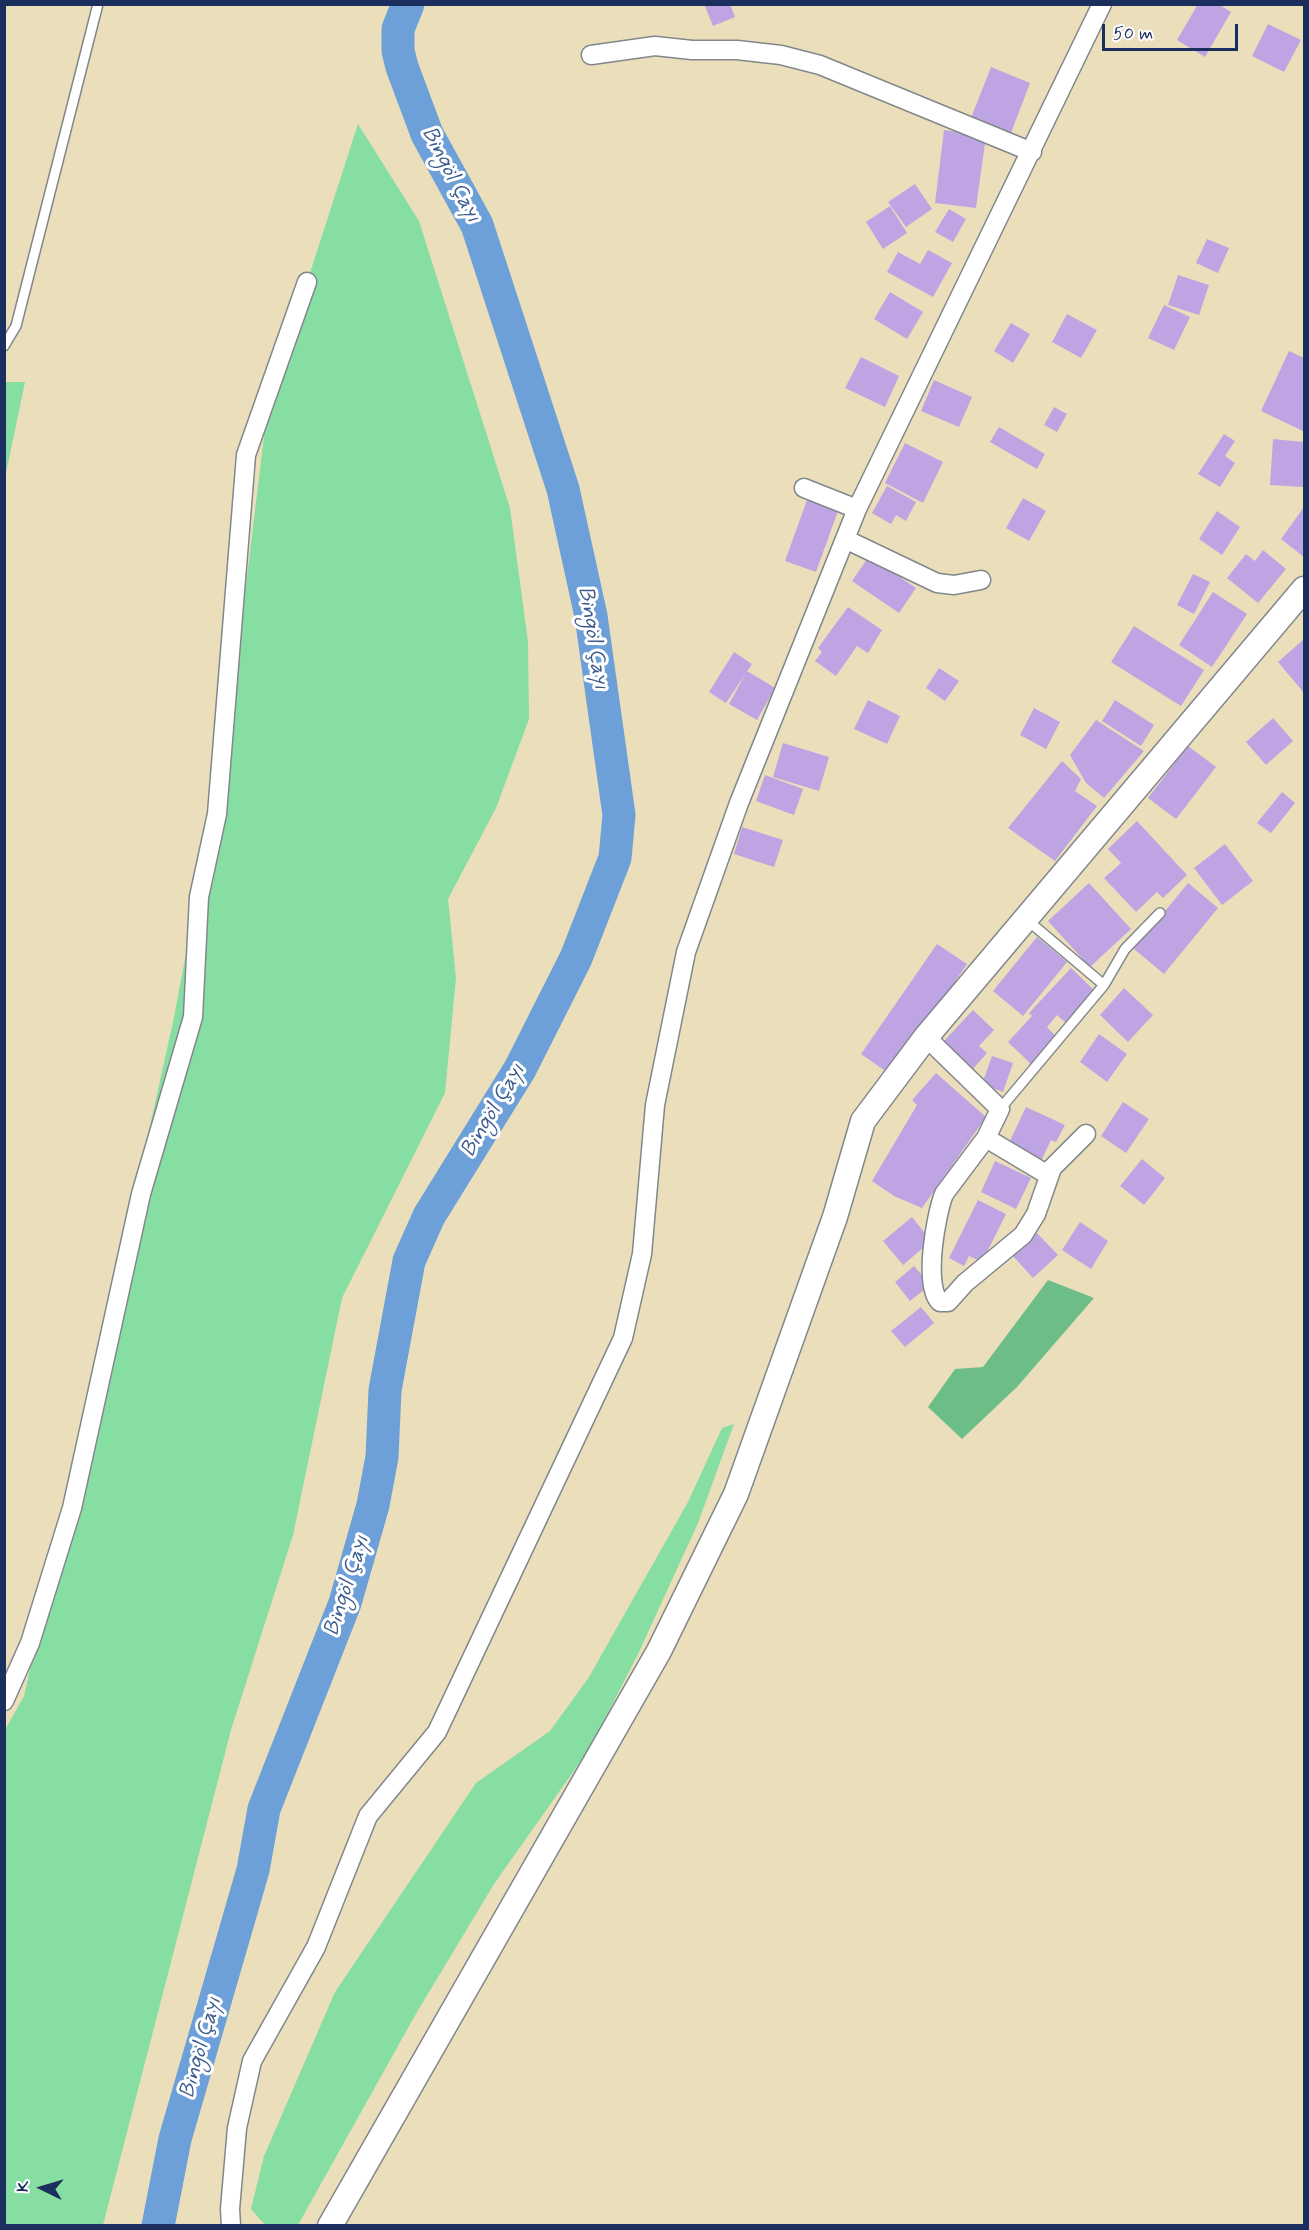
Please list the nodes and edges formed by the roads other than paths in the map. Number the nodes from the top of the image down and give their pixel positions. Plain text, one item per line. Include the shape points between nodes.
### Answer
1 (98, 4) edge
2 (1102, 4) edge
3 (591, 55) dead end
4 (1032, 152) junction
5 (307, 282) dead end
6 (4, 346) edge
7 (804, 488) dead end
8 (857, 508) junction
9 (845, 539) junction
10 (981, 580) dead end
11 (1305, 589) edge
12 (1160, 913) dead end
13 (1026, 919) junction
14 (1104, 985) junction
15 (926, 1037) junction
16 (1000, 1109) junction
17 (1086, 1134) dead end
18 (986, 1138) junction
19 (1048, 1175) junction
20 (4, 1701) edge
21 (231, 2226) edge
22 (330, 2226) edge

1 - 6 lane via 16,326
2 - 4 street
3 - 4 street via 655,46 781,55 820,65
4 - 8 street
5 - 20 street via 246,455 217,814 199,897 193,1017 141,1194 72,1508 30,1643
7 - 8 street
8 - 9 street
9 - 10 street via 937,584
9 - 21 street via 739,803 686,952 655,1105 642,1254 622,1338 437,1732 368,1816 316,1947 252,2061 237,2128
11 - 13 main road
12 - 14 lane via 1125,949
13 - 14 lane
13 - 15 main road
14 - 16 lane
15 - 16 street
15 - 22 main road via 863,1121 835,1216 736,1494 659,1651
16 - 18 street
17 - 19 street
18 - 19 street
18 - 19 street via 939,1204 933,1234 933,1277 934,1295 940,1302 948,1302 1023,1235 1036,1215

